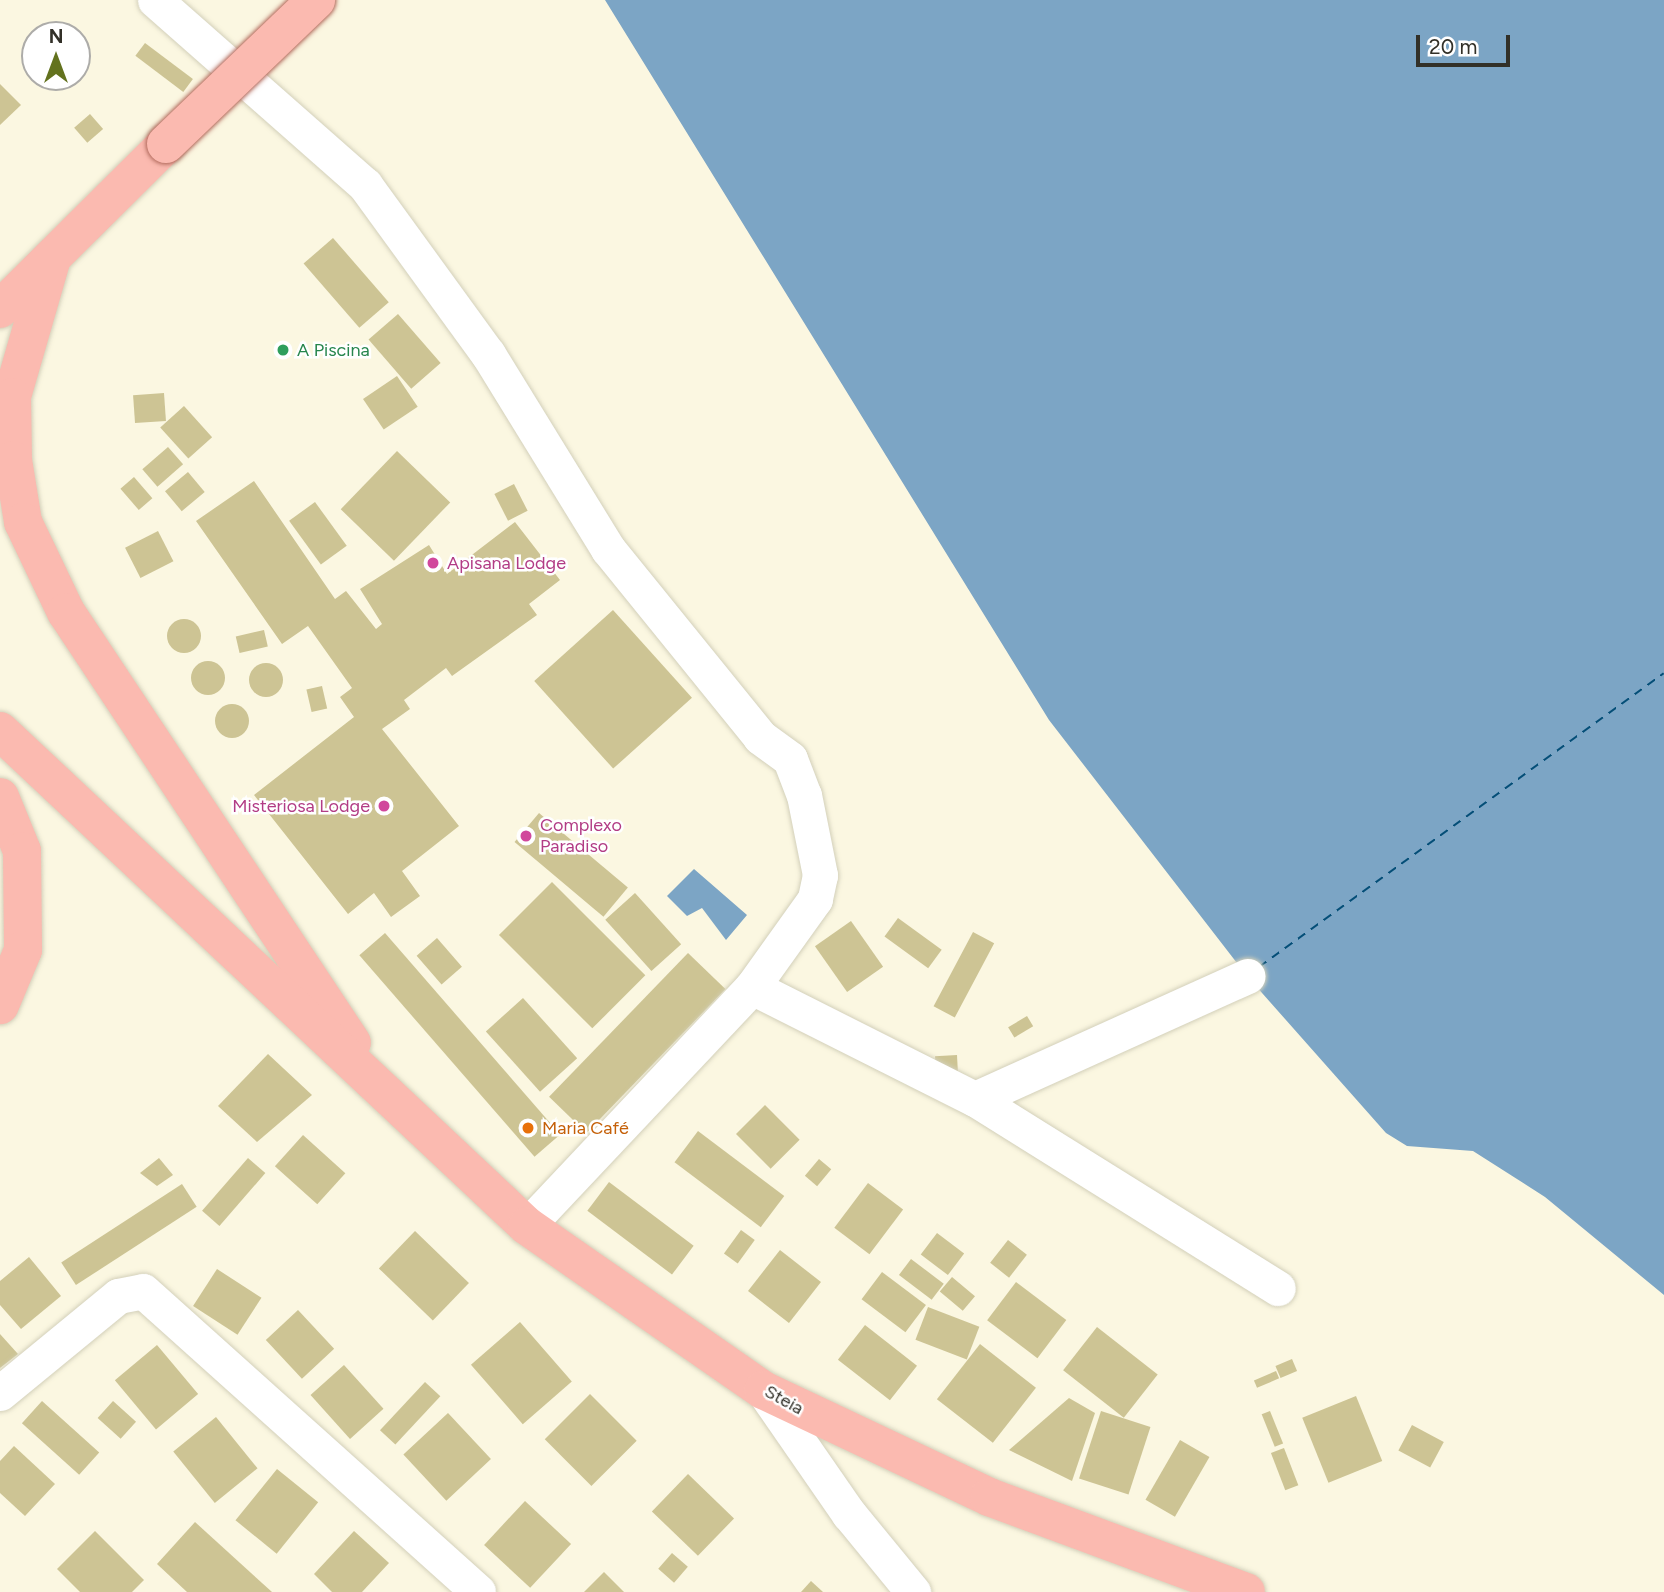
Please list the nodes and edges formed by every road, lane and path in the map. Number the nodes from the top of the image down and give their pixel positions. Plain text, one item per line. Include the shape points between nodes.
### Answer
1 (155, 0) edge
2 (316, 0) edge
3 (52, 258) junction
4 (0, 279) edge
5 (0, 309) edge
6 (0, 731) edge
7 (0, 797) edge
8 (1247, 976) dead end
9 (752, 987) junction
10 (0, 1005) edge
11 (387, 1096) junction
12 (975, 1099) junction
13 (527, 1226) junction
14 (1278, 1288) dead end
15 (763, 1390) junction
16 (0, 1393) edge
17 (478, 1592) edge
18 (912, 1592) edge
19 (1246, 1592) edge

1 - 9 street via 365,185 488,354 608,549 760,737 790,759 804,795 820,875 815,899
2 - 3 main road, bridge
3 - 4 main road
3 - 5 main road
3 - 11 main road via 12,397 13,460 23,522 66,612
6 - 11 main road
7 - 10 main road via 22,851 23,950
8 - 12 street
9 - 12 street
9 - 13 street
11 - 13 main road, Steia
12 - 14 street
13 - 15 main road, Steia
15 - 18 street via 849,1514
15 - 19 main road, Steia via 989,1497
16 - 17 street via 118,1296 143,1291

